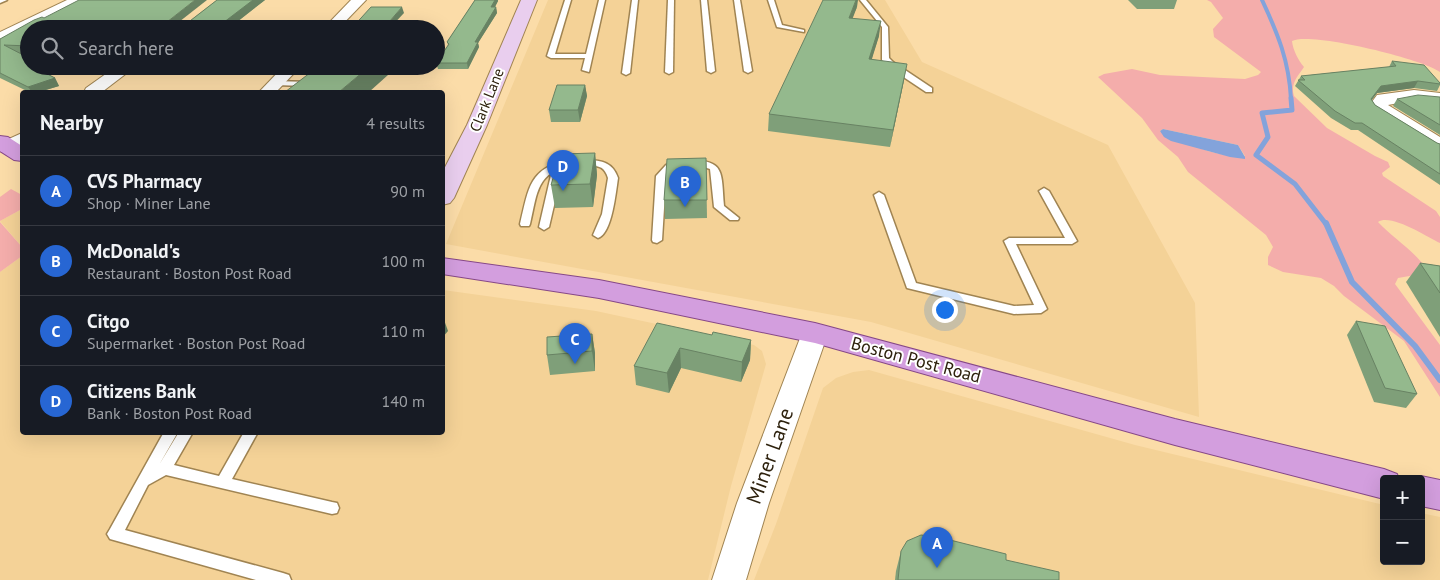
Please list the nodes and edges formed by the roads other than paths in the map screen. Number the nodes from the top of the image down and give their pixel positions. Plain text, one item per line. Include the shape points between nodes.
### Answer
1 (4, 0) edge
2 (77, 0) edge
3 (359, 0) edge
4 (529, 0) edge
5 (568, 0) edge
6 (602, 0) edge
7 (635, 0) edge
8 (671, 0) edge
9 (704, 0) edge
10 (737, 0) edge
11 (771, 0) edge
12 (862, 0) edge
13 (0, 1) edge
14 (39, 20) edge
15 (339, 20) edge
16 (20, 29) edge
17 (802, 31) dead end
18 (0, 38) edge
19 (589, 56) junction
20 (586, 70) dead end
21 (711, 71) dead end
22 (748, 71) dead end
23 (670, 72) dead end
24 (626, 73) dead end
25 (116, 75) edge
26 (284, 75) edge
27 (272, 88) edge
28 (95, 90) edge
29 (304, 90) edge
30 (929, 90) dead end
31 (1440, 98) edge
32 (1440, 145) edge
33 (590, 162) junction
34 (449, 176) edge
35 (445, 189) edge
36 (1044, 191) dead end
37 (879, 195) dead end
38 (734, 218) dead end
39 (525, 224) dead end
40 (544, 227) dead end
41 (598, 234) dead end
42 (657, 240) dead end
43 (445, 266) edge
44 (815, 333) junction
45 (169, 435) edge
46 (184, 435) edge
47 (249, 435) edge
48 (165, 469) junction
49 (143, 481) junction
50 (223, 482) junction
51 (1380, 483) edge
52 (1425, 492) edge
53 (1440, 495) edge
54 (332, 508) dead end
55 (283, 580) edge
56 (729, 580) edge

1 - 13 lane
2 - 14 street
3 - 15 street
4 - 34 main road, Clark Lane
5 - 19 lane via 551,56
6 - 19 lane
7 - 24 lane
8 - 23 lane
9 - 21 lane
10 - 22 lane
11 - 17 lane via 779,26
12 - 30 lane via 885,27 885,58
16 - 18 street
19 - 20 lane
25 - 28 street
26 - 27 street
27 - 29 lane via 311,84
31 - 32 street via 1414,95 1383,99 1378,106
33 - 39 lane via 558,164 541,174
33 - 40 lane via 564,166 556,172
33 - 41 lane via 605,165 613,178 607,214
34 - 35 main road, Clark Lane
36 - 37 lane via 1072,241 1009,241 1042,309 1014,310 911,285
38 - 42 lane via 719,207 713,167 673,165 661,176
43 - 44 main road, Boston Post Road via 599,289
44 - 51 main road, Boston Post Road via 1175,432
44 - 56 street, Miner Lane via 753,503
45 - 49 lane
46 - 48 lane
47 - 50 lane
48 - 49 lane
48 - 50 lane
49 - 55 lane via 115,534
50 - 54 lane
52 - 53 main road

